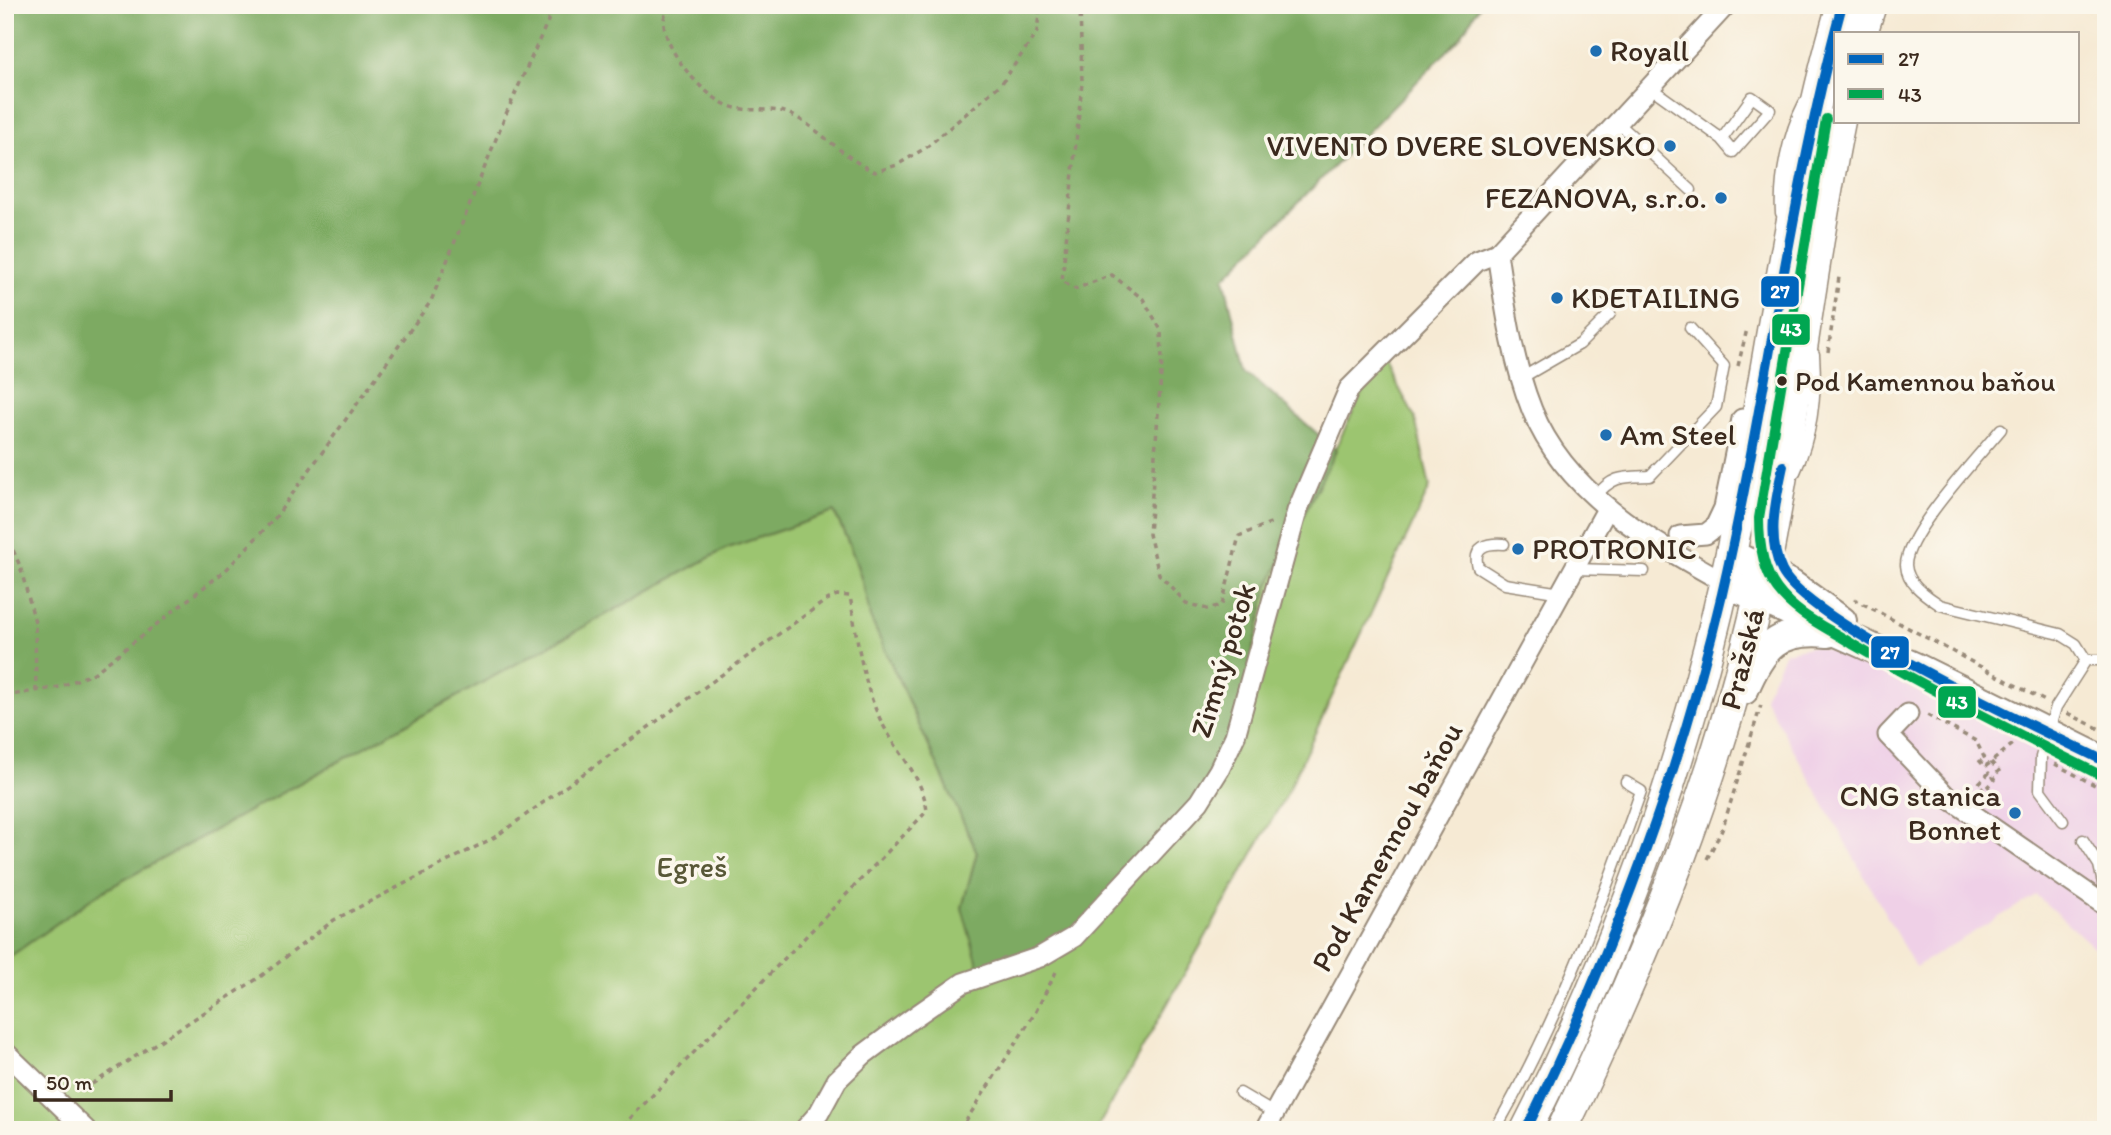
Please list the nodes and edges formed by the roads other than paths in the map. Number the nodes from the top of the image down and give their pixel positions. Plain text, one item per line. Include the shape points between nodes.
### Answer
1 (1726, 5) edge
2 (1842, 5) edge
3 (1871, 5) edge
4 (1862, 32) edge
5 (1651, 88) junction
6 (1840, 122) edge
7 (1618, 123) junction
8 (1721, 139) junction
9 (1691, 190) dead end
10 (1497, 253) junction
11 (1593, 298) dead end
12 (1761, 318) junction
13 (1690, 328) dead end
14 (1522, 377) junction
15 (2001, 429) dead end
16 (1601, 503) junction
17 (1773, 519) junction
18 (1632, 526) junction
19 (1680, 536) junction
20 (1504, 544) dead end
21 (1727, 568) junction
22 (1573, 569) junction
23 (1644, 571) dead end
24 (1761, 583) junction
25 (1792, 585) junction
26 (1561, 593) junction
27 (1837, 634) junction
28 (2086, 660) junction
29 (2106, 660) edge
30 (1916, 667) junction
31 (1916, 716) road end
32 (2048, 732) junction
33 (1719, 747) junction
34 (2106, 762) edge
35 (1626, 782) dead end
36 (2063, 821) dead end
37 (2083, 840) dead end
38 (2102, 867) edge
39 (2106, 897) edge
40 (2106, 906) edge
41 (5, 1052) edge
42 (1240, 1093) dead end
43 (1270, 1121) edge
44 (86, 1130) edge
45 (804, 1130) edge
46 (1495, 1130) edge
47 (1526, 1130) edge
48 (1562, 1130) edge

1 - 5 street
2 - 12 main road, Pražská via 1783,257
3 - 4 main road
5 - 7 street
5 - 8 lane
6 - 17 main road, Pražská
7 - 9 lane
7 - 10 street
8 - 8 lane via 1733,152 1770,110 1752,97
10 - 14 street via 1508,329
10 - 45 street, Zimný potok via 1477,261 1349,389 1297,511 1235,736 1199,802 1074,937 1040,957 963,983 910,1020 837,1080
11 - 14 lane via 1610,314 1580,344
12 - 19 street, Pražská via 1720,520 1706,534
12 - 21 main road, Pražská
13 - 16 lane, Pod Kamennou baňou via 1724,366 1716,407 1650,476 1607,482
14 - 16 street via 1532,411 1566,468
15 - 28 lane via 1920,528 1906,567 1912,581 1940,605 2060,634 2076,644
16 - 18 street
16 - 22 street, Pod Kamennou baňou
17 - 24 main road, Pražská
17 - 25 street via 1774,550
18 - 19 street
18 - 21 street
19 - 21 street
20 - 26 lane via 1486,544 1479,549 1475,558 1487,576 1504,584
21 - 24 street
21 - 47 main road, Pražská via 1696,695 1649,850 1606,963
22 - 23 lane
22 - 26 street, Pod Kamennou baňou
24 - 25 street
24 - 27 street
24 - 33 main road, Pražská
25 - 30 street
26 - 43 street, Pod Kamennou baňou
27 - 30 street
27 - 33 street via 1796,633 1767,647 1756,661
28 - 29 lane
28 - 32 lane
30 - 32 street
31 - 40 street via 1888,735 1946,796
32 - 34 street
32 - 36 lane via 2040,790
33 - 48 main road, Pražská via 1617,1017
35 - 46 lane via 1641,791 1599,913 1565,995
37 - 38 lane
38 - 39 lane
41 - 44 street
42 - 43 lane

